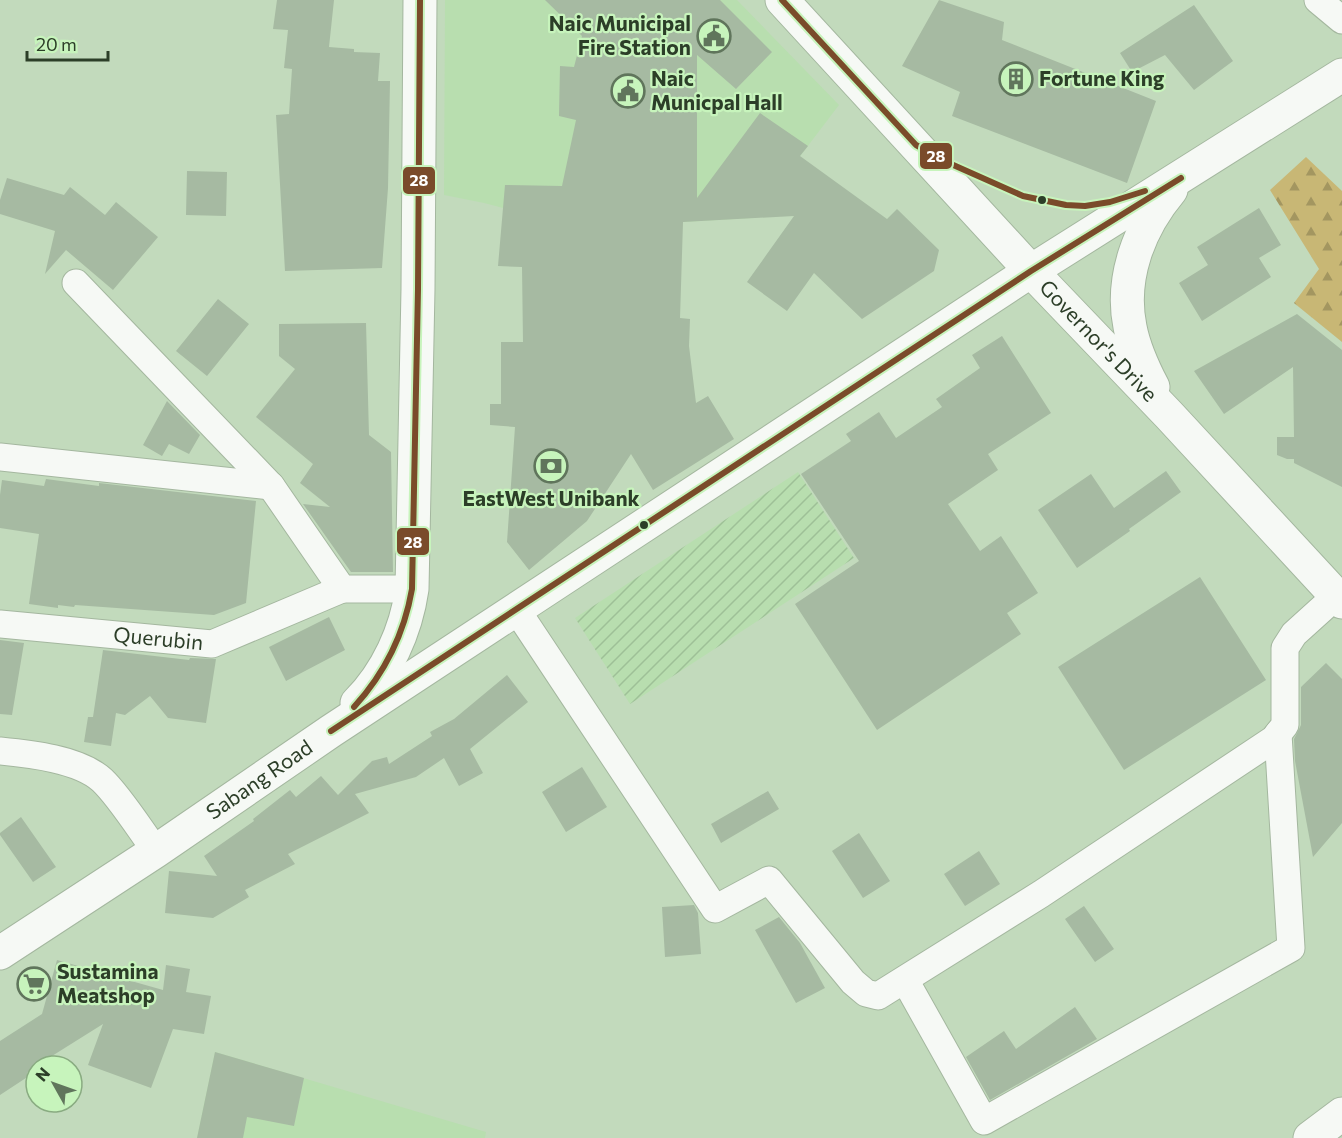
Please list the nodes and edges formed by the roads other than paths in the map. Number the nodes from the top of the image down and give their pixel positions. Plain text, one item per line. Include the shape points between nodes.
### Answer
1 (420, 0) edge
2 (783, 0) edge
3 (1318, 0) edge
4 (1342, 20) edge
5 (1342, 75) edge
6 (1181, 178) junction
7 (1031, 271) junction
8 (76, 283) dead end
9 (1169, 415) junction
10 (0, 457) edge
11 (271, 486) junction
12 (342, 589) junction
13 (412, 589) junction
14 (1339, 599) edge
15 (516, 609) junction
16 (0, 624) edge
17 (331, 730) junction
18 (1278, 734) junction
19 (0, 751) edge
20 (156, 851) junction
21 (0, 954) edge
22 (904, 980) junction
23 (1342, 1114) edge
24 (1310, 1138) edge

1 - 13 main road
2 - 7 main road
3 - 4 street
5 - 6 main road, Governor's Drive
6 - 7 main road, Governor's Drive
6 - 9 main road via 1150,219 1137,246 1128,302 1135,347
7 - 9 main road, Governor's Drive
7 - 15 main road, Sabang Road
8 - 11 street
9 - 14 main road, Governor's Drive
10 - 11 street
11 - 12 street
12 - 13 street
12 - 16 street, Querubin via 212,644
13 - 17 main road via 405,620 384,668
14 - 18 street via 1294,634 1285,648 1285,725
15 - 17 main road, Sabang Road
15 - 22 street via 716,909 769,880 866,993 878,996
17 - 20 main road, Sabang Road
18 - 22 street via 1041,894
18 - 22 street via 1291,948 984,1121
19 - 20 street via 37,754 72,764 102,780
20 - 21 main road, Sabang Road
23 - 24 main road

